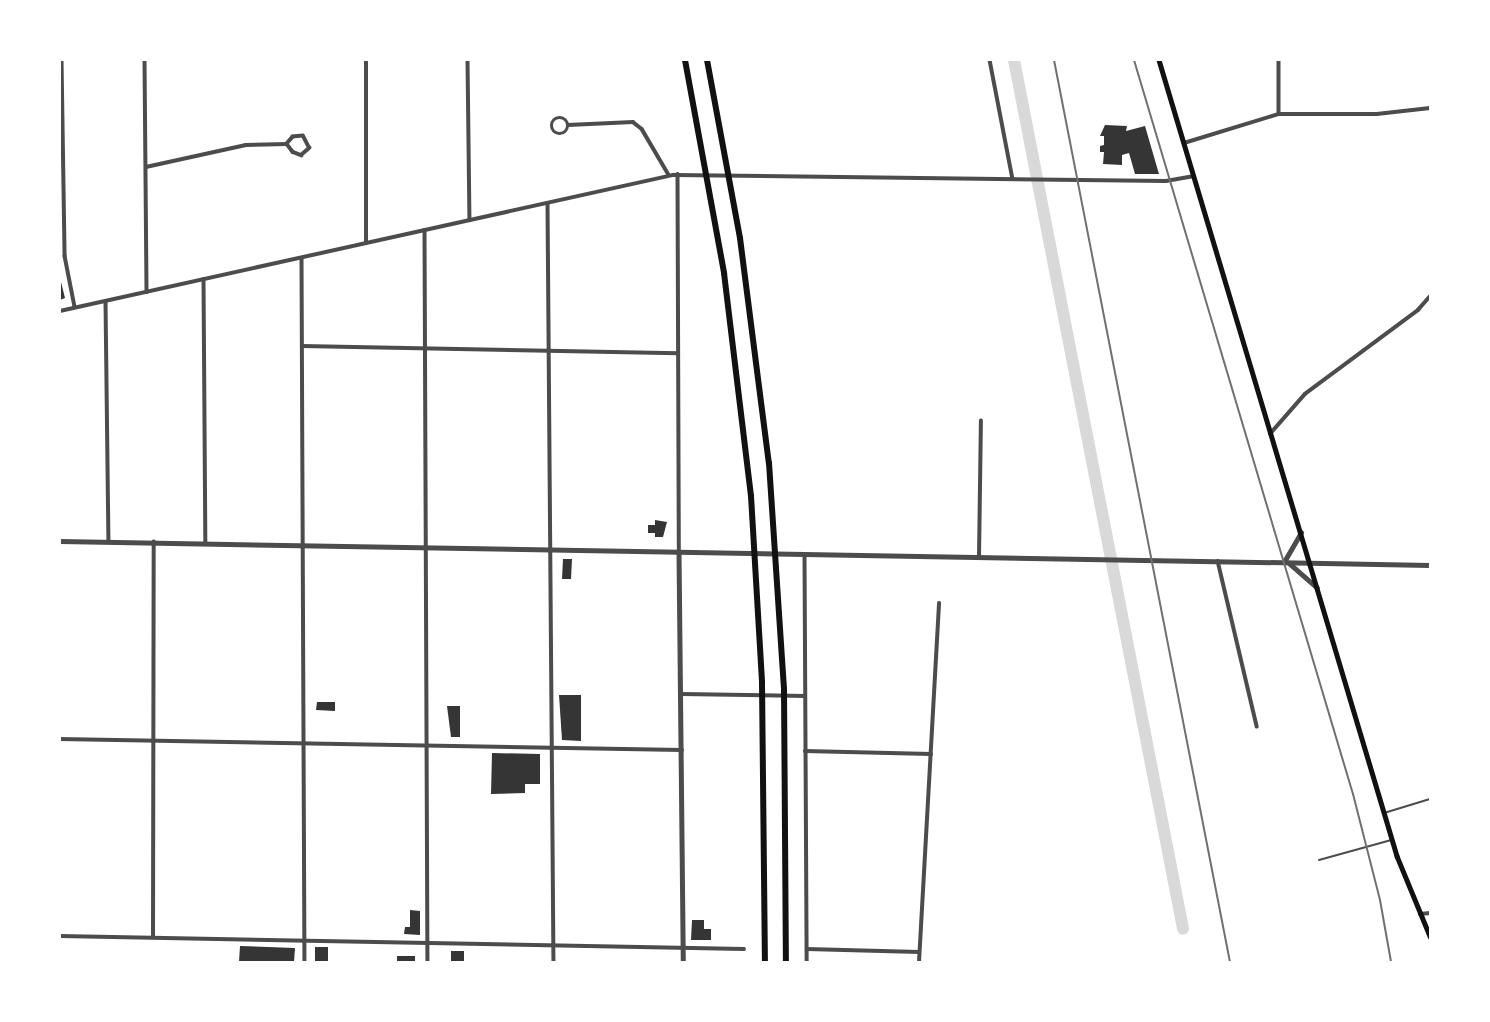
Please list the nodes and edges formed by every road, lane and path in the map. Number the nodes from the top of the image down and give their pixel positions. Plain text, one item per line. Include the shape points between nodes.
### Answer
1 (62, 60) edge
2 (145, 60) edge
3 (366, 60) edge
4 (468, 60) edge
5 (685, 60) edge
6 (707, 60) edge
7 (990, 60) edge
8 (1159, 60) edge
9 (1279, 60) edge
10 (1430, 108) edge
11 (1279, 114) junction
12 (568, 125) junction
13 (1184, 143) junction
14 (287, 144) junction
15 (146, 167) junction
16 (678, 174) junction
17 (669, 175) junction
18 (1193, 176) junction
19 (1013, 179) junction
20 (548, 203) junction
21 (470, 220) junction
22 (425, 230) junction
23 (366, 243) junction
24 (302, 257) junction
25 (204, 279) junction
26 (147, 292) junction
27 (1430, 296) edge
28 (106, 301) junction
29 (75, 307) junction
30 (60, 310) edge
31 (302, 346) junction
32 (426, 348) junction
33 (550, 350) junction
34 (678, 353) junction
35 (981, 421) dead end
36 (1270, 434) junction
37 (1301, 532) junction
38 (60, 541) edge
39 (109, 541) junction
40 (154, 542) junction
41 (206, 543) junction
42 (303, 545) junction
43 (427, 547) junction
44 (551, 549) junction
45 (680, 551) junction
46 (805, 554) junction
47 (979, 558) junction
48 (1218, 561) junction
49 (1286, 562) junction
50 (1310, 563) junction
51 (1430, 565) edge
52 (1318, 588) junction
53 (939, 604) dead end
54 (681, 694) junction
55 (805, 696) junction
56 (1257, 726) dead end
57 (60, 739) edge
58 (153, 741) junction
59 (304, 742) junction
60 (428, 744) junction
61 (553, 747) junction
62 (681, 750) junction
63 (805, 751) junction
64 (931, 754) junction
65 (1430, 799) edge
66 (1384, 813) junction
67 (1392, 839) junction
68 (1320, 860) dead end
69 (1430, 913) edge
70 (1420, 914) junction
71 (60, 936) edge
72 (1430, 936) edge
73 (153, 937) junction
74 (305, 941) junction
75 (428, 943) junction
76 (554, 945) junction
77 (683, 947) junction
78 (744, 949) dead end
79 (807, 949) junction
80 (919, 952) junction
81 (305, 962) edge
82 (428, 962) edge
83 (554, 962) edge
84 (683, 962) edge
85 (765, 962) edge
86 (786, 962) edge
87 (807, 962) edge
88 (919, 962) edge

1 - 29 street via 65,256
2 - 15 street
3 - 23 street
4 - 21 street
5 - 85 highway via 740,385 757,570
6 - 86 highway via 733,193 758,365 775,538 785,732
7 - 19 street
8 - 13 main road
9 - 11 street
10 - 11 street via 1377,114
11 - 13 street
12 - 12 street via 558,118 553,131 560,135
12 - 17 street via 633,122 642,129
13 - 18 main road
14 - 14 street via 301,155 309,148 303,136 293,137
14 - 15 street via 229,146
15 - 26 street
16 - 17 street
16 - 19 street
16 - 34 street
17 - 20 street
18 - 19 street via 1166,181
18 - 36 main road
20 - 21 street
20 - 33 street
21 - 22 street
22 - 23 street
22 - 32 street
23 - 24 street
24 - 25 street
24 - 31 street
25 - 26 street
25 - 41 street
26 - 28 street
27 - 36 street via 1418,310 1305,394
28 - 29 street
28 - 39 street
29 - 30 street
31 - 32 street
31 - 42 street
32 - 33 street
32 - 43 street
33 - 34 street
33 - 44 street
34 - 45 street
35 - 47 street
36 - 37 main road
37 - 49 street
37 - 50 main road
38 - 39 street
39 - 40 street
40 - 41 street
40 - 58 street
41 - 42 street
42 - 43 street
42 - 59 street
43 - 44 street
43 - 60 street
44 - 45 street
44 - 61 street
45 - 46 street
45 - 54 street
46 - 47 street
46 - 55 street
47 - 48 street
48 - 49 street
48 - 56 street
49 - 50 street
49 - 52 street
50 - 51 street
50 - 52 main road
52 - 66 main road
53 - 64 street
54 - 55 street
54 - 62 street
55 - 63 street
57 - 58 street
58 - 59 street
58 - 73 street
59 - 60 street
59 - 74 street
60 - 61 street
60 - 75 street
61 - 62 street
61 - 76 street
62 - 77 street
63 - 64 street
63 - 79 street
64 - 80 street
65 - 66 lane
66 - 67 main road
67 - 68 lane
67 - 70 main road
69 - 70 street
70 - 72 main road
71 - 73 street
73 - 74 street
74 - 75 street
74 - 81 street
75 - 76 street
75 - 82 street
76 - 77 street
76 - 83 street
77 - 78 street
77 - 84 street
79 - 80 street
79 - 87 street
80 - 88 street

